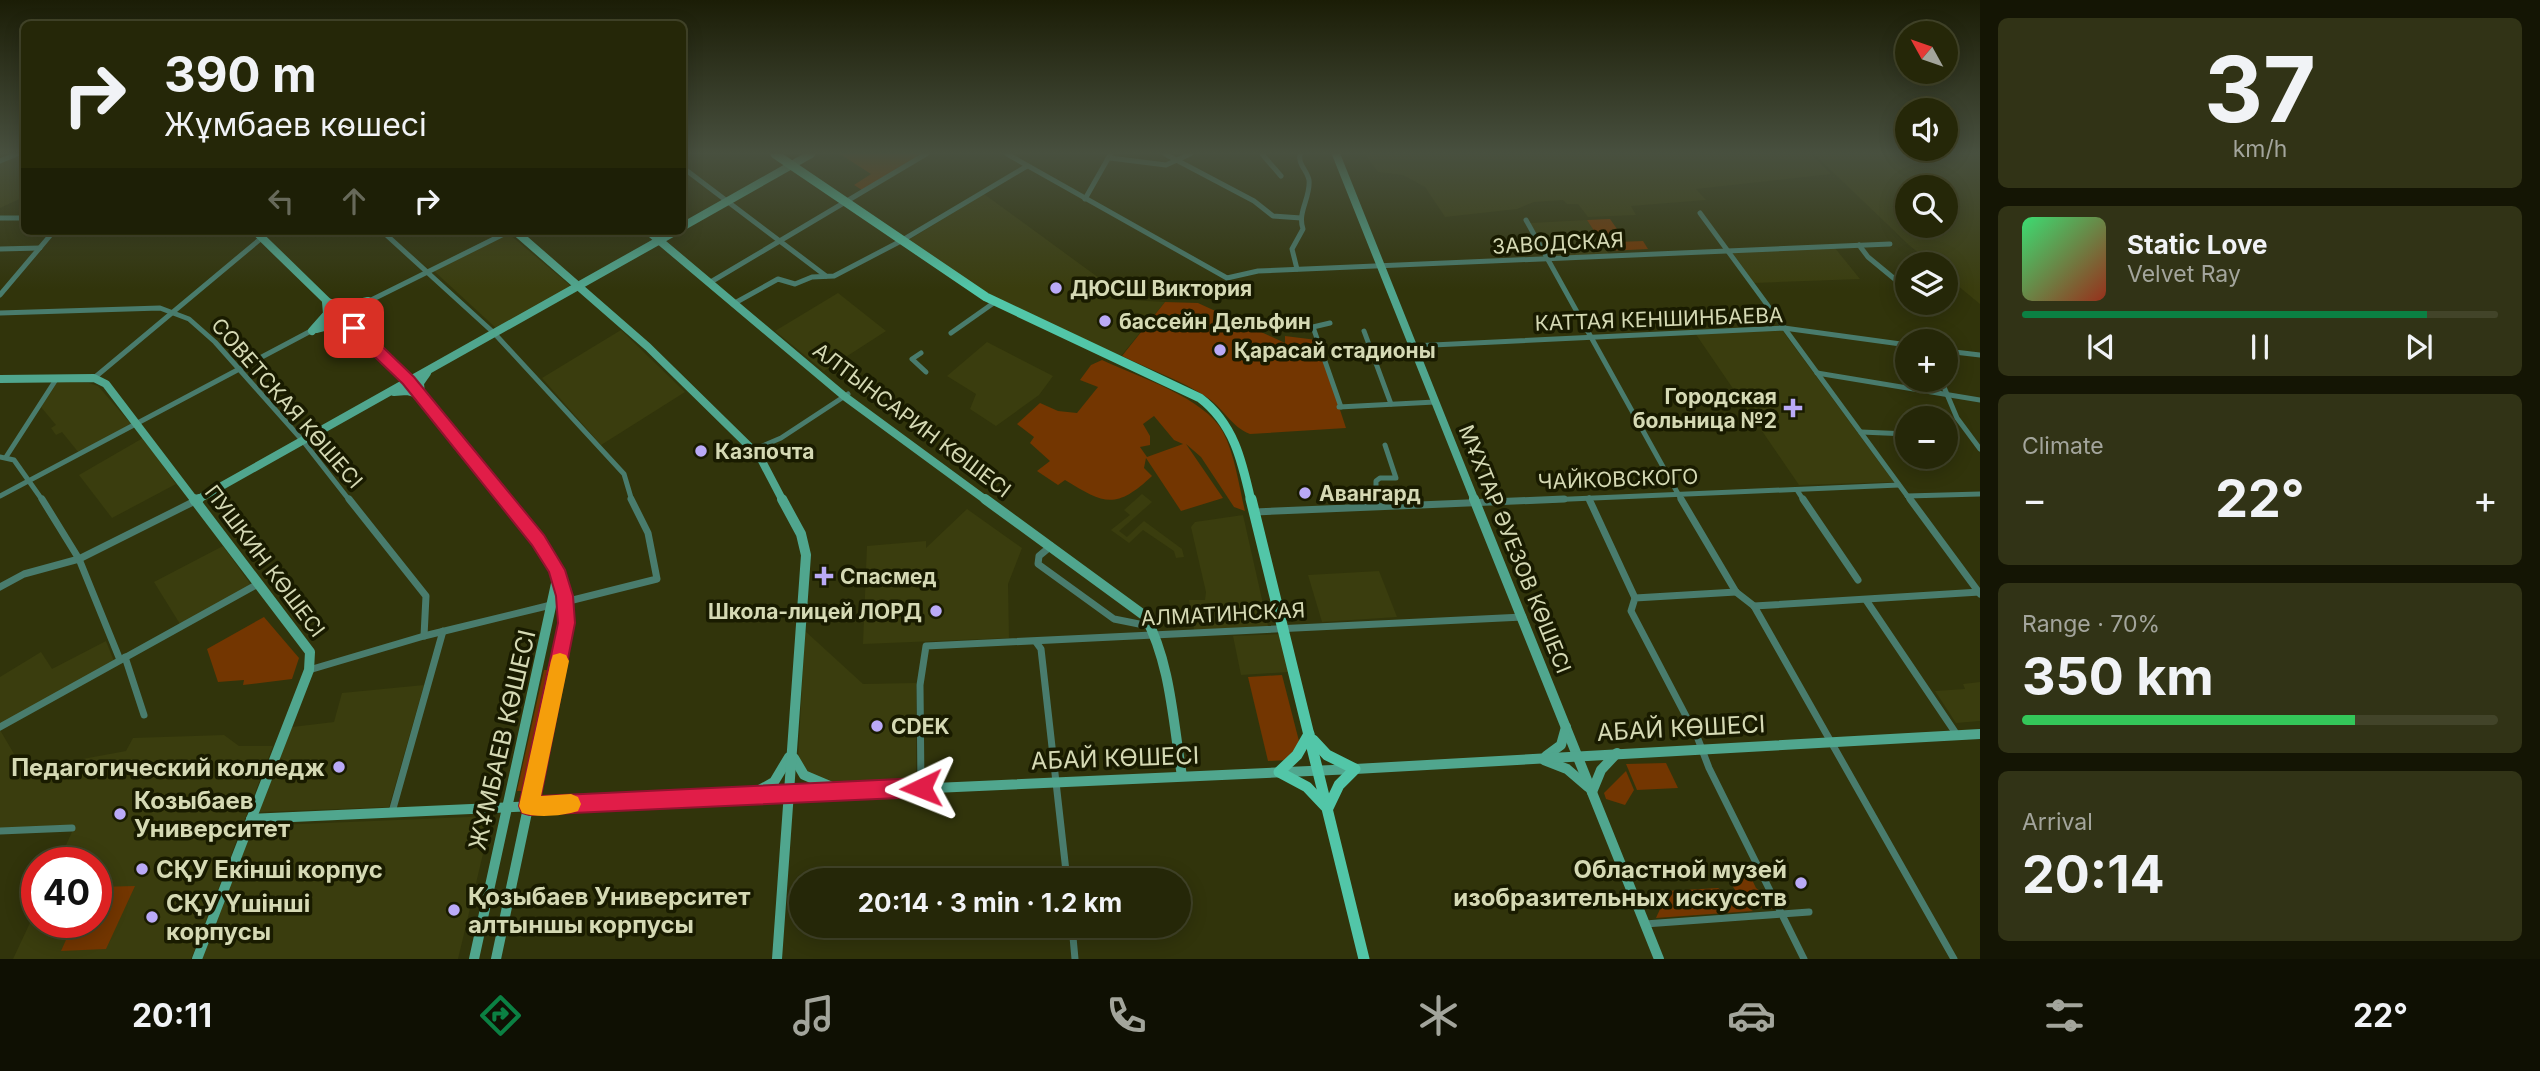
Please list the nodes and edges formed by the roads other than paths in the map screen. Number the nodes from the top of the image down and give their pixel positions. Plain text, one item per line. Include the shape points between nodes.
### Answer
1 (724, 199) edge
2 (734, 199) edge
3 (841, 199) edge
4 (854, 199) edge
5 (972, 199) edge
6 (1085, 199) edge
7 (1250, 199) edge
8 (1305, 199) edge
9 (1353, 199) edge
10 (728, 202) junction
11 (847, 203) junction
12 (1700, 213) dead end
13 (0, 218) edge
14 (21, 218) edge
15 (1301, 218) junction
16 (1526, 220) dead end
17 (686, 226) edge
18 (51, 235) edge
19 (259, 235) edge
20 (265, 235) edge
21 (387, 235) edge
22 (504, 235) edge
23 (518, 235) edge
24 (653, 235) edge
25 (669, 235) edge
26 (262, 238) junction
27 (660, 240) junction
28 (781, 241) junction
29 (901, 241) junction
30 (1890, 244) dead end
31 (1859, 245) junction
32 (0, 248) edge
33 (40, 248) junction
34 (1727, 250) junction
35 (1545, 259) junction
36 (1380, 267) junction
37 (1297, 269) junction
38 (428, 271) junction
39 (827, 277) junction
40 (1895, 279) edge
41 (709, 283) junction
42 (579, 286) junction
43 (0, 295) edge
44 (368, 301) junction
45 (326, 302) junction
46 (995, 302) junction
47 (733, 304) junction
48 (172, 311) junction
49 (0, 313) edge
50 (341, 315) junction
51 (1330, 323) dead end
52 (354, 328) junction
53 (1784, 328) junction
54 (312, 331) junction
55 (1364, 331) dead end
56 (951, 332) dead end
57 (494, 333) junction
58 (1588, 337) junction
59 (1895, 343) edge
60 (1412, 346) junction
61 (1958, 352) edge
62 (920, 353) dead end
63 (1980, 355) edge
64 (436, 365) junction
65 (393, 366) junction
66 (239, 369) junction
67 (926, 372) dead end
68 (1817, 373) junction
69 (57, 378) junction
70 (93, 378) junction
71 (0, 379) edge
72 (409, 381) junction
73 (1946, 392) edge
74 (421, 395) junction
75 (846, 395) junction
76 (1947, 395) junction
77 (379, 397) junction
78 (1980, 400) edge
79 (1435, 402) junction
80 (1391, 404) junction
81 (138, 424) junction
82 (1861, 432) junction
83 (1895, 433) edge
84 (303, 441) junction
85 (1385, 446) dead end
86 (1980, 449) edge
87 (754, 450) junction
88 (3, 457) edge
89 (30, 480) junction
90 (1899, 485) junction
91 (1797, 490) junction
92 (1678, 494) junction
93 (1980, 494) edge
94 (0, 496) edge
95 (1907, 496) junction
96 (1589, 498) junction
97 (195, 501) junction
98 (1474, 503) junction
99 (1377, 505) junction
100 (1255, 512) junction
101 (1051, 545) junction
102 (79, 559) junction
103 (556, 570) junction
104 (1858, 580) dead end
105 (258, 584) junction
106 (0, 587) edge
107 (1736, 592) junction
108 (1979, 593) edge
109 (1635, 598) junction
110 (1866, 600) junction
111 (565, 602) junction
112 (553, 605) junction
113 (1754, 606) junction
114 (1523, 617) junction
115 (1284, 629) junction
116 (1153, 630) junction
117 (443, 631) junction
118 (424, 636) junction
119 (1036, 642) junction
120 (122, 659) junction
121 (309, 670) junction
122 (144, 715) dead end
123 (1566, 725) junction
124 (0, 727) edge
125 (1308, 728) junction
126 (1980, 734) edge
127 (1956, 735) junction
128 (1827, 738) junction
129 (793, 742) junction
130 (1702, 749) junction
131 (1617, 753) junction
132 (1578, 755) junction
133 (1536, 758) junction
134 (1355, 769) junction
135 (1318, 770) junction
136 (1279, 772) junction
137 (1182, 776) junction
138 (1055, 781) junction
139 (921, 788) junction
140 (846, 791) junction
141 (1592, 792) junction
142 (789, 794) junction
143 (742, 796) junction
144 (529, 806) junction
145 (508, 807) junction
146 (392, 812) junction
147 (1329, 814) junction
148 (251, 819) junction
149 (72, 828) dead end
150 (0, 831) edge
151 (1066, 868) edge
152 (1810, 912) dead end
153 (1782, 914) junction
154 (1645, 924) junction
155 (1073, 938) edge
156 (197, 959) edge
157 (474, 959) edge
158 (496, 959) edge
159 (777, 959) edge
160 (1075, 959) edge
161 (1364, 959) edge
162 (1659, 959) edge
163 (1804, 959) edge
164 (1954, 959) edge

1 - 10 street
2 - 10 street
3 - 11 main road
4 - 11 street
5 - 29 street
6 - 37 street, ЗАВОДСКАЯ via 1227,278
7 - 15 street via 1273,216
8 - 15 street
9 - 36 street, МҰХТАР ӘУЕЗОВ КӨШЕСІ
10 - 17 street
10 - 28 street
11 - 28 street
11 - 29 main road
12 - 34 street
13 - 14 street
15 - 37 street via 1303,229 1292,249
16 - 35 street
18 - 33 street
19 - 26 street, ЖҰМБАЕВ КӨШЕСІ
20 - 26 street
21 - 38 street
22 - 38 street
23 - 42 street
24 - 27 street, АЛТЫНСАРИН КӨШЕСІ
25 - 27 street
26 - 45 street, ЖҰМБАЕВ КӨШЕСІ
26 - 48 street
27 - 41 street, АЛТЫНСАРИН КӨШЕСІ
27 - 42 street
28 - 39 street
28 - 41 street
29 - 39 street
29 - 46 main road
30 - 31 street, ЗАВОДСКАЯ
31 - 34 street, ЗАВОДСКАЯ
31 - 40 street
32 - 33 street
33 - 43 street
34 - 35 street, ЗАВОДСКАЯ
34 - 53 street
35 - 36 street, ЗАВОДСКАЯ
35 - 58 street
36 - 37 street, ЗАВОДСКАЯ
36 - 60 street, МҰХТАР ӘУЕЗОВ КӨШЕСІ
38 - 44 street
38 - 57 street
39 - 47 street via 795,284 778,279
41 - 47 street, АЛТЫНСАРИН КӨШЕСІ
42 - 57 street
42 - 87 street
44 - 45 street via 345,306
44 - 50 street
44 - 52 street via 352,317
45 - 50 street, ЖҰМБАЕВ КӨШЕСІ
45 - 54 street via 327,314
46 - 56 street
46 - 100 main road via 1214,408 1234,437
47 - 75 street, АЛТЫНСАРИН КӨШЕСІ
48 - 49 street, СОВЕТСКАЯ КӨШЕСІ
48 - 66 street, СОВЕТСКАЯ КӨШЕСІ via 189,319
48 - 70 street
50 - 52 street, ЖҰМБАЕВ КӨШЕСІ
50 - 54 street
51 - 80 street via 1313,327 1340,407
52 - 54 street via 332,325
52 - 65 street, ЖҰМБАЕВ КӨШЕСІ
53 - 58 street, КАТТАЯ КЕНШИНБАЕВА
53 - 59 street, КАТТАЯ КЕНШИНБАЕВА
53 - 68 street
54 - 66 street
55 - 80 street
57 - 64 street
57 - 111 street via 623,472 648,533 657,579
58 - 60 street, КАТТАЯ КЕНШИНБАЕВА
58 - 92 street
60 - 79 street, МҰХТАР ӘУЕЗОВ КӨШЕСІ
61 - 63 street
62 - 67 street via 912,359
64 - 65 street via 412,370
64 - 72 street
64 - 74 street via 420,382
65 - 72 street, ЖҰМБАЕВ КӨШЕСІ
65 - 77 street via 394,380
66 - 81 street
66 - 84 street, СОВЕТСКАЯ КӨШЕСІ
68 - 76 street
68 - 82 street
69 - 70 street
69 - 71 street
69 - 88 street
70 - 81 street, ПУШКИН КӨШЕСІ via 106,384
72 - 74 street, ЖҰМБАЕВ КӨШЕСІ
72 - 77 street
73 - 76 street
74 - 77 street via 404,391
74 - 103 street, ЖҰМБАЕВ КӨШЕСІ via 538,540
75 - 87 street via 781,438
75 - 101 street, АЛТЫНСАРИН КӨШЕСІ
76 - 78 street
76 - 86 street
77 - 84 street
79 - 80 street
79 - 98 street, МҰХТАР ӘУЕЗОВ КӨШЕСІ
81 - 89 street
81 - 97 street, ПУШКИН КӨШЕСІ
82 - 83 street
82 - 90 street
84 - 97 street
84 - 118 street, СОВЕТСКАЯ КӨШЕСІ via 426,596
85 - 99 street via 1396,478 1376,481
87 - 129 street via 801,534 806,552
88 - 89 street via 14,460
89 - 94 street
89 - 102 street
90 - 91 street, ЧАЙКОВСКОГО
90 - 95 street
91 - 92 street, ЧАЙКОВСКОГО
91 - 104 street
92 - 96 street, ЧАЙКОВСКОГО
92 - 107 street
93 - 95 street
95 - 108 street
96 - 98 street, ЧАЙКОВСКОГО
96 - 109 street
97 - 102 street
97 - 105 street, ПУШКИН КӨШЕСІ
98 - 99 street, ЧАЙКОВСКОГО
98 - 114 street, МҰХТАР ӘУЕЗОВ КӨШЕСІ
99 - 100 street, ЧАЙКОВСКОГО
100 - 115 main road
101 - 116 street, АЛТЫНСАРИН КӨШЕСІ via 1136,608
101 - 116 street via 1039,556 1038,564 1114,619
102 - 106 street via 24,573
102 - 120 street
103 - 111 street, ЖҰМБАЕВ КӨШЕСІ
103 - 112 street, ЖҰМБАЕВ КӨШЕСІ
105 - 120 street
105 - 121 street, ПУШКИН КӨШЕСІ via 309,649
107 - 109 street
107 - 113 street
108 - 110 street
109 - 130 street via 1631,611
110 - 113 street
110 - 127 street
111 - 112 street
111 - 144 street, ЖҰМБАЕВ КӨШЕСІ via 565,633
112 - 117 street
112 - 145 street, ЖҰМБАЕВ КӨШЕСІ
113 - 128 street
114 - 115 street, АЛМАТИНСКАЯ
114 - 123 street, МҰХТАР ӘУЕЗОВ КӨШЕСІ
115 - 116 street, АЛМАТИНСКАЯ
115 - 125 main road
116 - 119 street, АЛМАТИНСКАЯ
116 - 137 street
117 - 118 street
117 - 146 street
118 - 121 street
119 - 138 street via 1041,649
119 - 139 street, АЛМАТИНСКАЯ via 926,646 920,685
120 - 122 street
120 - 124 street
121 - 148 street, ПУШКИН КӨШЕСІ
123 - 132 street, МҰХТАР ӘУЕЗОВ КӨШЕСІ
123 - 133 street via 1559,749
125 - 134 main road via 1327,755
125 - 135 main road
125 - 136 main road via 1297,755
126 - 127 street, АБАЙ КӨШЕСІ
127 - 128 street, АБАЙ КӨШЕСІ
128 - 130 street, АБАЙ КӨШЕСІ
128 - 164 street
129 - 140 street via 794,759 804,775
129 - 142 street
129 - 143 street via 774,782
130 - 131 street, АБАЙ КӨШЕСІ
130 - 153 street
131 - 132 street, АБАЙ КӨШЕСІ
131 - 141 street via 1601,770
132 - 133 street, АБАЙ КӨШЕСІ
132 - 141 street, МҰХТАР ӘУЕЗОВ КӨШЕСІ
133 - 134 street, АБАЙ КӨШЕСІ
133 - 141 street via 1563,766
134 - 135 street, АБАЙ КӨШЕСІ
134 - 147 main road via 1339,785
135 - 136 street, АБАЙ КӨШЕСІ
135 - 147 main road
136 - 137 street, АБАЙ КӨШЕСІ
136 - 147 main road via 1307,787
137 - 138 street, АБАЙ КӨШЕСІ
138 - 139 street, АБАЙ КӨШЕСІ
138 - 151 street
139 - 140 street, АБАЙ КӨШЕСІ
140 - 142 street, АБАЙ КӨШЕСІ
141 - 154 street, МҰХТАР ӘУЕЗОВ КӨШЕСІ
142 - 143 street, АБАЙ КӨШЕСІ
142 - 159 street
143 - 144 street, АБАЙ КӨШЕСІ
144 - 145 street, АБАЙ КӨШЕСІ
144 - 158 street, ЖҰМБАЕВ КӨШЕСІ
145 - 146 street, АБАЙ КӨШЕСІ
145 - 157 street, ЖҰМБАЕВ КӨШЕСІ
146 - 148 street, АБАЙ КӨШЕСІ
147 - 161 main road
148 - 156 street, ПУШКИН КӨШЕСІ
149 - 150 street
152 - 153 street
153 - 154 street
153 - 163 street
154 - 162 street, МҰХТАР ӘУЕЗОВ КӨШЕСІ
155 - 160 street

